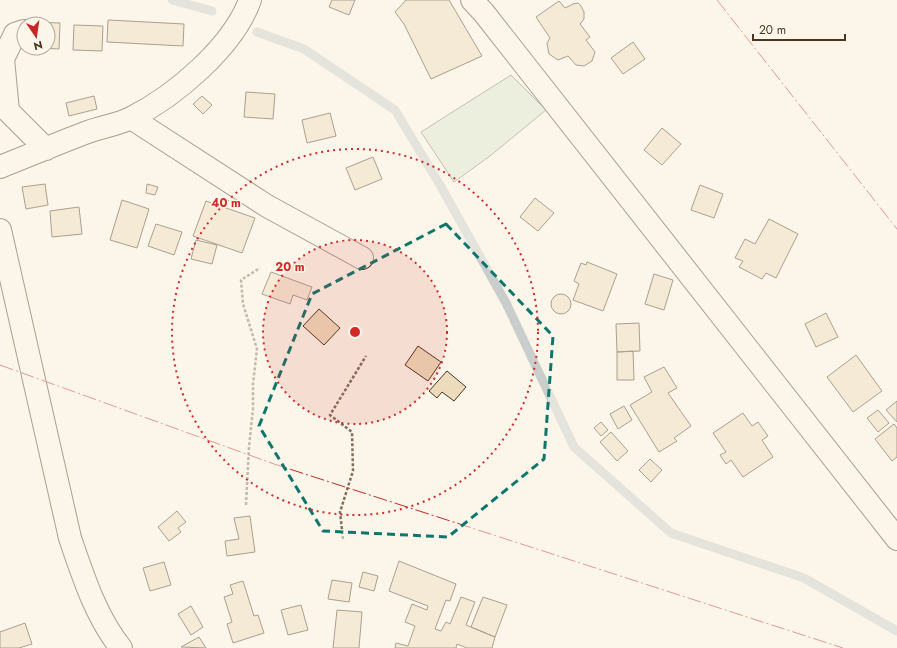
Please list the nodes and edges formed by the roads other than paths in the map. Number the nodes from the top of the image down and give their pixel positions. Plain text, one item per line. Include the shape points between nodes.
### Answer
1 (250, 0) edge
2 (472, 0) edge
3 (16, 34) edge
4 (131, 118) junction
5 (46, 149) junction
6 (0, 167) edge
7 (0, 230) edge
8 (362, 258) dead end
9 (897, 539) edge
10 (121, 648) edge

1 - 4 street via 236,27 199,71 169,95
2 - 9 street
3 - 5 street via 3,59 8,112
4 - 5 street
4 - 8 street via 267,206
5 - 6 street
7 - 10 street via 70,538 100,615

